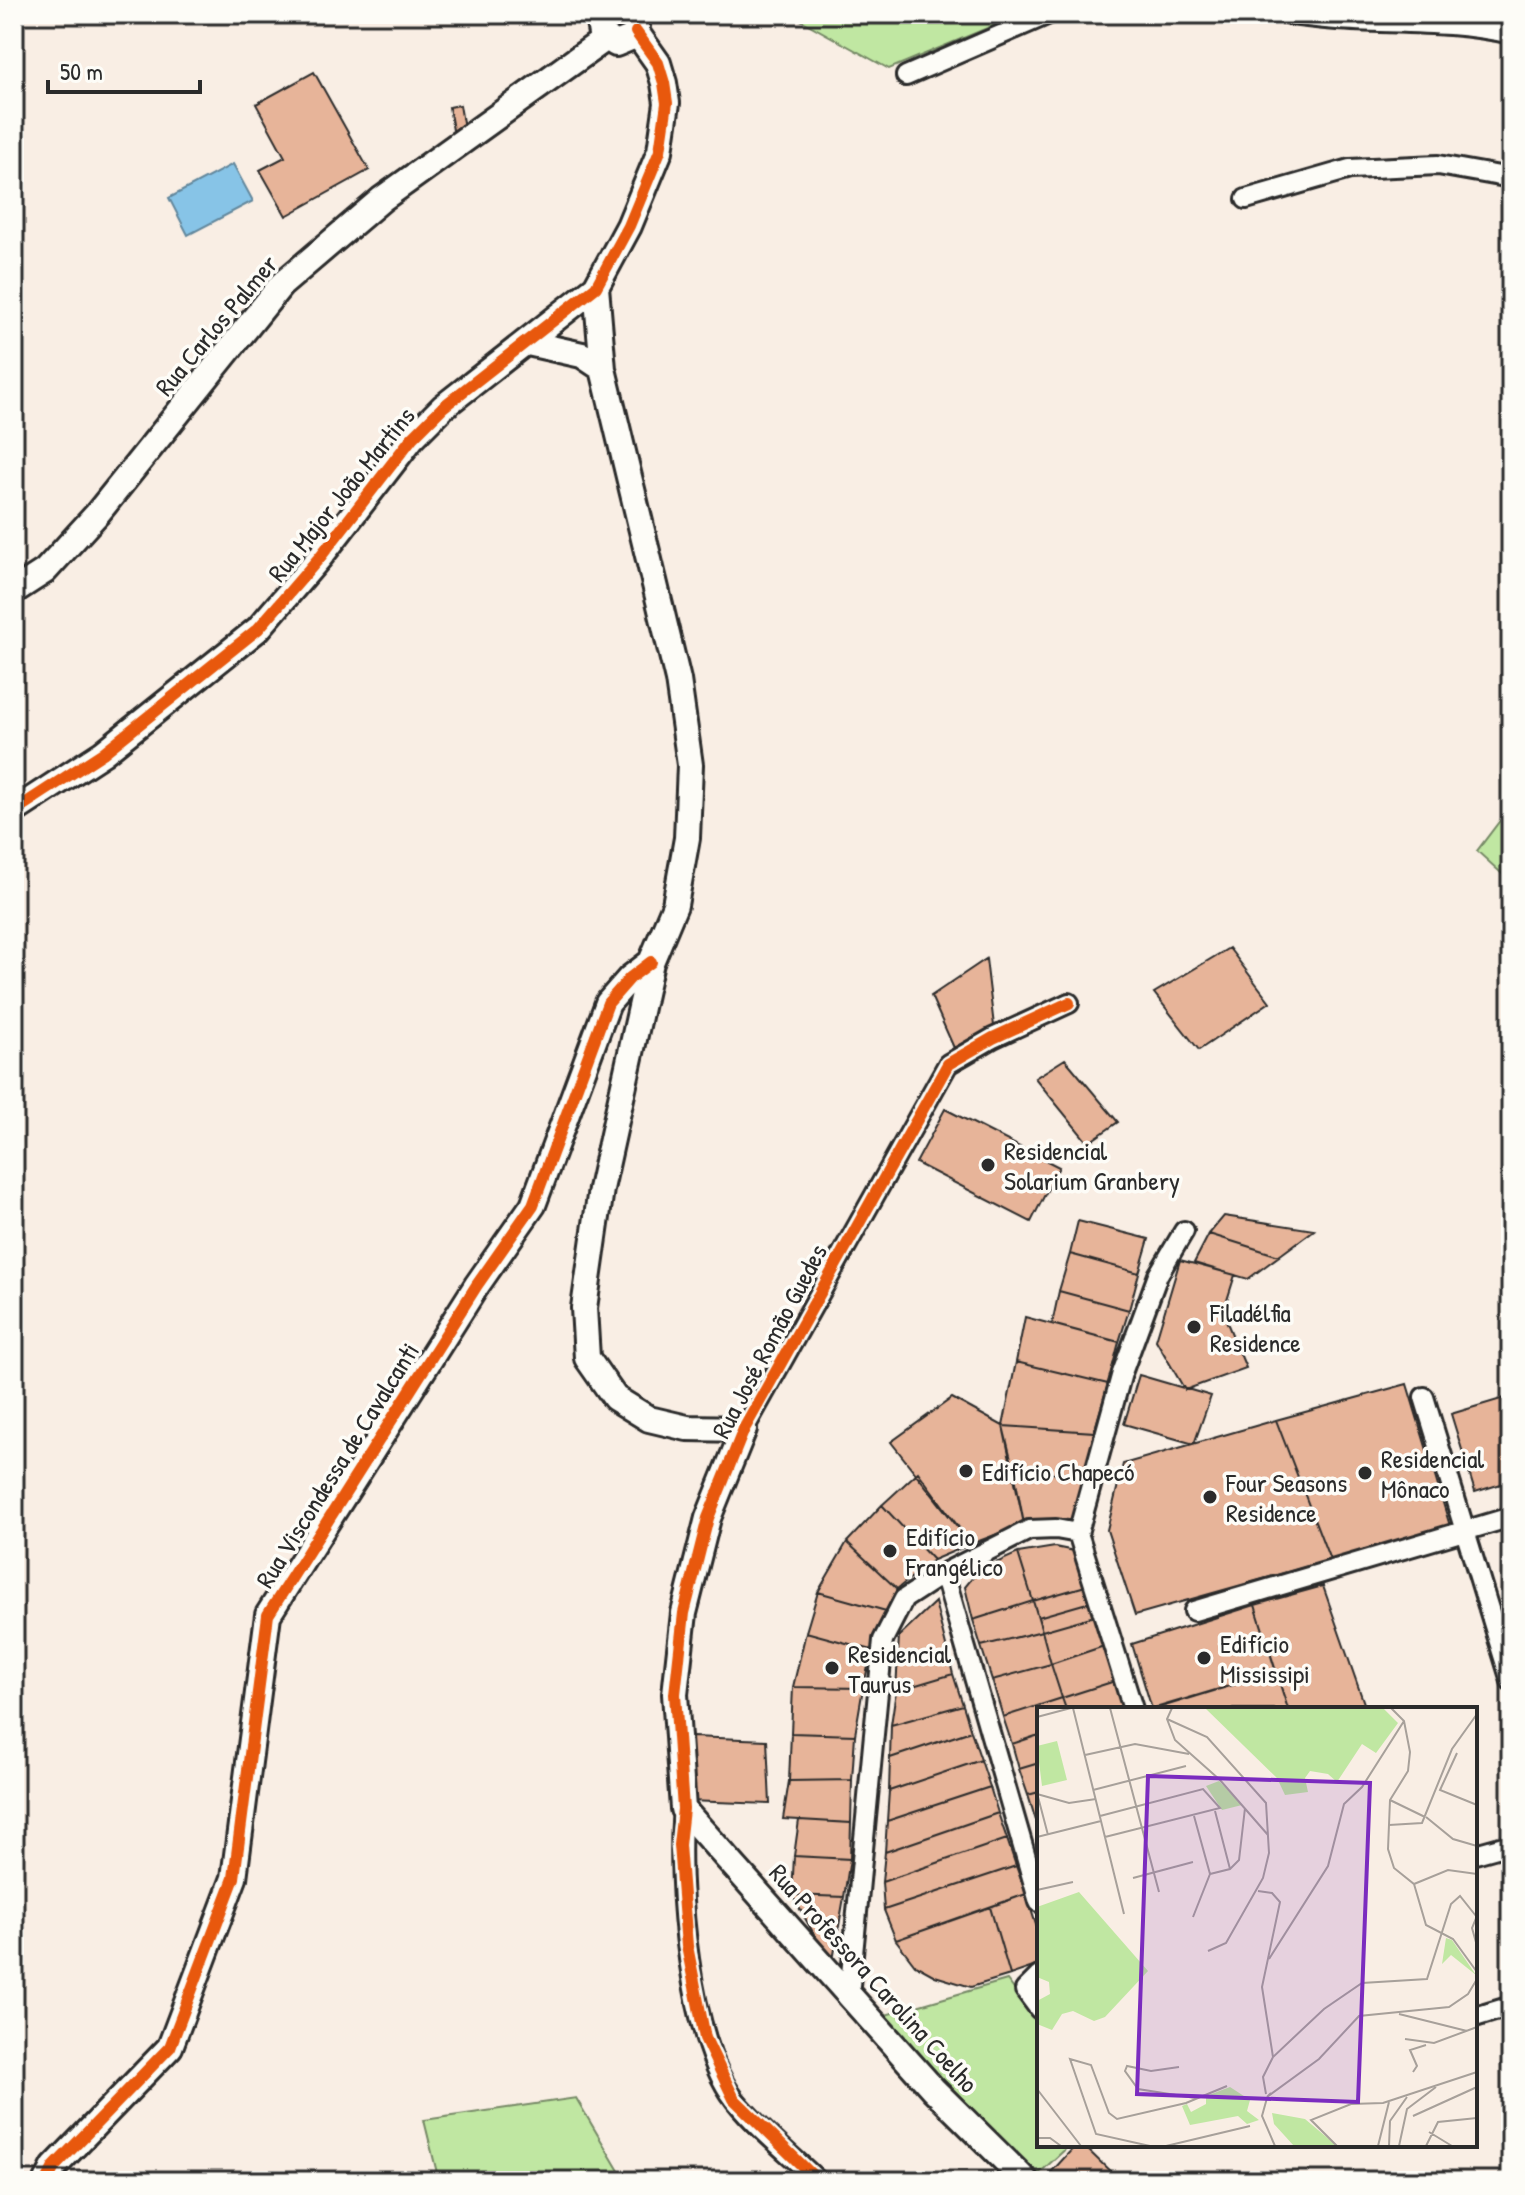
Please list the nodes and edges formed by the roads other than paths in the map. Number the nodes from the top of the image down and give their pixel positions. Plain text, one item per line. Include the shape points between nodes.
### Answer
1 (602, 14) edge
2 (1049, 14) edge
3 (1285, 14) edge
4 (624, 32) edge
5 (1511, 34) edge
6 (906, 76) dead end
7 (1511, 178) edge
8 (1246, 199) dead end
9 (596, 287) junction
10 (528, 343) junction
11 (603, 369) junction
12 (14, 591) edge
13 (14, 811) edge
14 (651, 962) junction
15 (1069, 1003) dead end
16 (1184, 1231) dead end
17 (1424, 1397) dead end
18 (744, 1429) junction
19 (1511, 1517) edge
20 (1465, 1532) junction
21 (1078, 1533) junction
22 (944, 1573) junction
23 (1194, 1611) dead end
24 (1511, 1681) edge
25 (1132, 1707) edge
26 (683, 1809) junction
27 (1511, 1844) edge
28 (1477, 1853) edge
29 (1037, 1895) edge
30 (1037, 1978) edge
31 (849, 1996) junction
32 (1037, 2006) edge
33 (1511, 2006) edge
34 (1477, 2016) edge
35 (50, 2174) edge
36 (818, 2181) edge
37 (1026, 2181) edge

1 - 4 street via 599,28
2 - 6 street
3 - 5 street via 1344,21 1413,20
4 - 9 street, Rua Major João Martins via 658,63 667,103 660,151
4 - 12 street, Rua Carlos Palmer via 382,199 281,285 97,514 45,571
7 - 8 street via 1438,165 1350,169
9 - 10 street, Rua Major João Martins
9 - 11 street
10 - 11 street via 582,355
10 - 13 street, Rua Major João Martins via 443,407 412,438 258,629 103,753
11 - 14 street via 678,680 690,765 687,838 675,905
14 - 18 street via 589,1257 587,1358 615,1398 649,1419 687,1428
14 - 35 street, Rua Viscondessa de Cavalcanti via 608,1003 533,1205 268,1615 234,1878 205,1961 170,2047
15 - 18 street, Rua José Romão Guedes via 948,1064
16 - 21 street via 1158,1275 1122,1373
17 - 20 street
18 - 26 street, Rua José Romão Guedes via 708,1518 684,1613 675,1694
19 - 20 street
20 - 23 street
20 - 24 street
21 - 22 street via 1029,1530
21 - 25 street
22 - 29 street
22 - 31 street via 904,1599 883,1640
26 - 31 street, Rua Professora Carolina Coelho
26 - 36 street, Rua José Romão Guedes via 679,1845 687,1946 705,2038 734,2099
27 - 28 street
30 - 32 street via 1025,1990
31 - 37 street, Rua Professora Carolina Coelho
33 - 34 street

